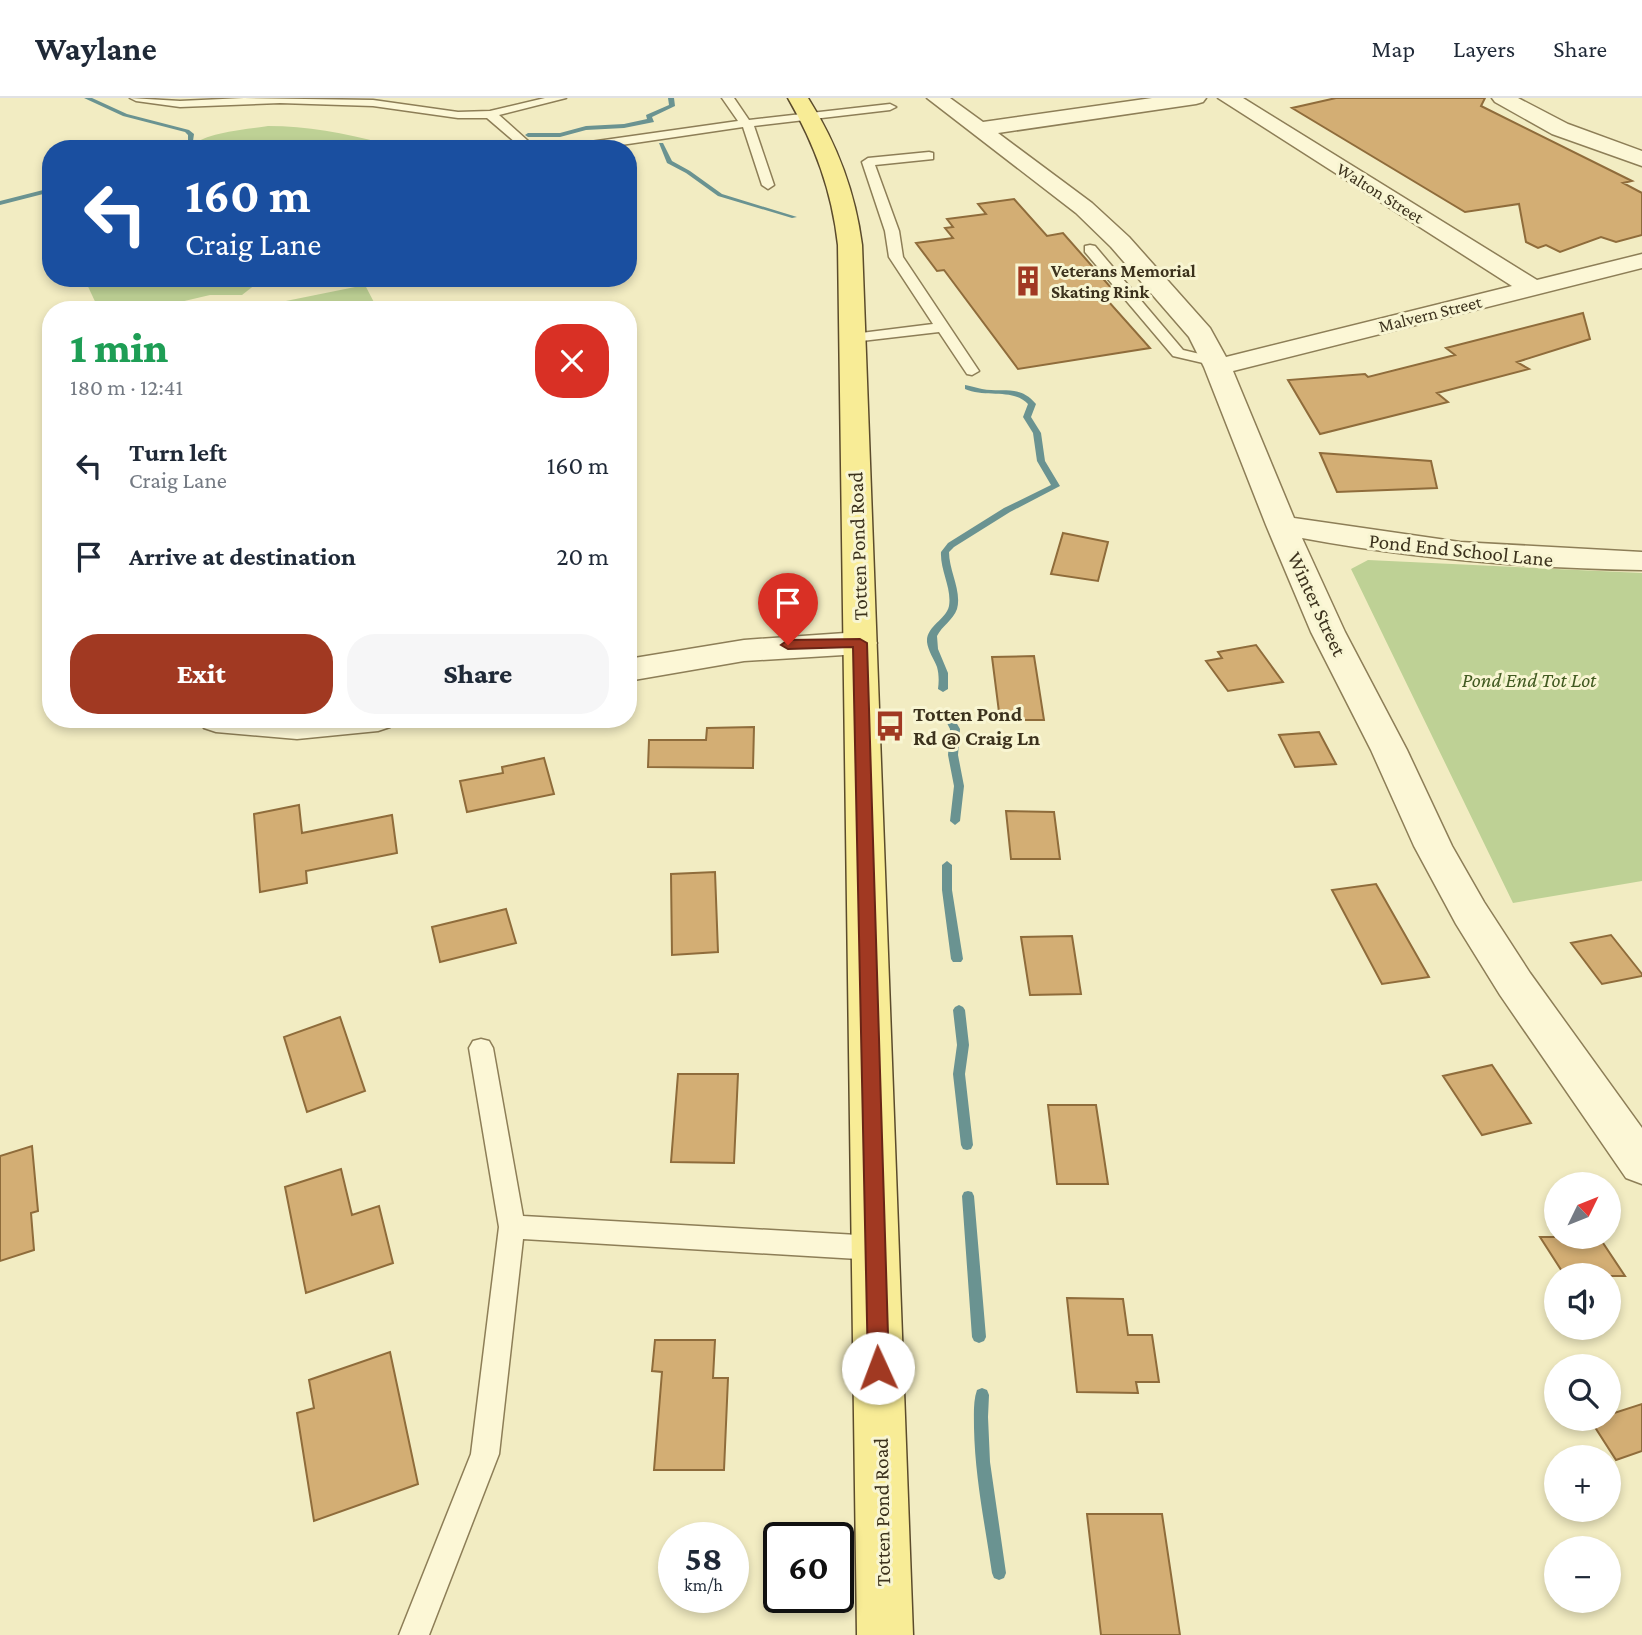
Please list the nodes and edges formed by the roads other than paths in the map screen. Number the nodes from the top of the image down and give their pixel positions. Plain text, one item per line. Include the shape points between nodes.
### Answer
1 (136, 98) edge
2 (560, 98) edge
3 (727, 98) edge
4 (937, 98) edge
5 (1196, 98) edge
6 (1228, 98) edge
7 (1502, 98) edge
8 (803, 107) edge
9 (890, 107) dead end
10 (490, 114) junction
11 (746, 123) junction
12 (981, 129) junction
13 (520, 140) edge
14 (630, 140) edge
15 (929, 156) dead end
16 (1642, 159) edge
17 (768, 185) dead end
18 (1090, 249) dead end
19 (1642, 261) edge
20 (1533, 288) junction
21 (942, 327) junction
22 (853, 338) junction
23 (1217, 364) junction
24 (972, 371) dead end
25 (1281, 525) junction
26 (1642, 561) edge
27 (860, 643) junction
28 (637, 668) edge
29 (481, 1048) dead end
30 (1642, 1164) edge
31 (512, 1227) junction
32 (875, 1248) junction
33 (414, 1635) edge
34 (885, 1635) edge

1 - 10 lane via 180,104 337,101 445,114
2 - 10 lane
3 - 11 lane
4 - 12 street, Winter Street
5 - 12 street
6 - 20 street, Walton Street
7 - 16 street via 1560,129
8 - 9 lane
8 - 11 lane
8 - 22 main road, Totten Pond Road via 832,163 845,208
10 - 13 lane
11 - 14 lane
11 - 17 lane
12 - 23 street, Winter Street via 1084,208 1120,242 1201,334
15 - 21 lane via 868,162 892,231 896,257
18 - 23 lane via 1178,354
19 - 20 street, Malvern Street
20 - 23 street, Malvern Street
21 - 22 lane
21 - 24 lane
22 - 27 main road, Totten Pond Road
23 - 25 street, Winter Street
25 - 26 street, Pond End School Lane via 1373,543 1454,552
25 - 30 street, Winter Street via 1328,632 1470,913
27 - 28 street via 765,646
27 - 32 main road, Totten Pond Road
29 - 31 lane
31 - 32 lane
31 - 33 lane via 485,1454
32 - 34 main road, Totten Pond Road

